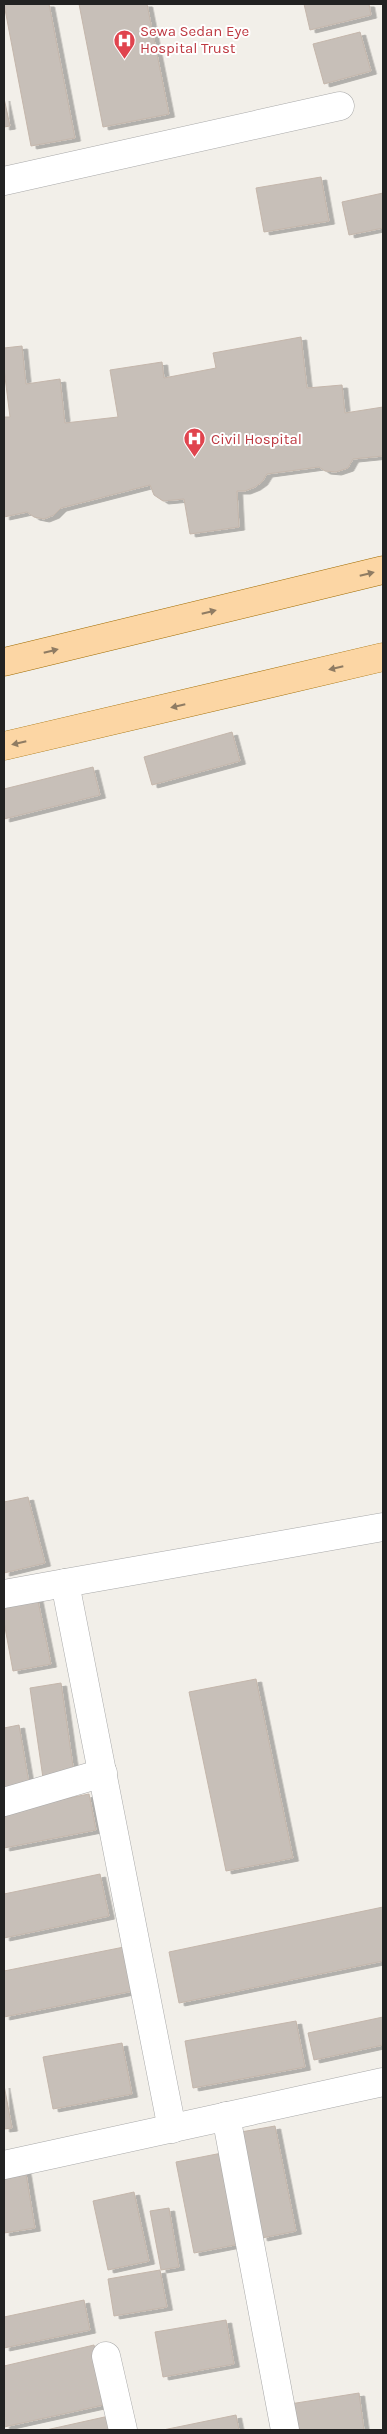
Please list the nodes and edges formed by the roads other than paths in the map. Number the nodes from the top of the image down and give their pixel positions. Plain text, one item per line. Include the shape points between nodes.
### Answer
1 (340, 106) dead end
2 (4, 181) edge
3 (383, 570) edge
4 (383, 657) edge
5 (4, 662) edge
6 (4, 746) edge
7 (383, 1527) edge
8 (65, 1583) junction
9 (4, 1594) edge
10 (102, 1773) junction
11 (4, 1802) edge
12 (383, 2082) edge
13 (226, 2116) junction
14 (172, 2129) junction
15 (4, 2165) edge
16 (106, 2356) dead end
17 (123, 2430) edge
18 (285, 2430) edge

1 - 2 street
5 -> 3 main road
4 -> 6 main road
7 - 8 street
8 - 9 street
8 - 10 street
10 - 11 street
10 - 14 street
12 - 13 street
13 - 14 street
13 - 18 street
14 - 15 street
16 - 17 street

